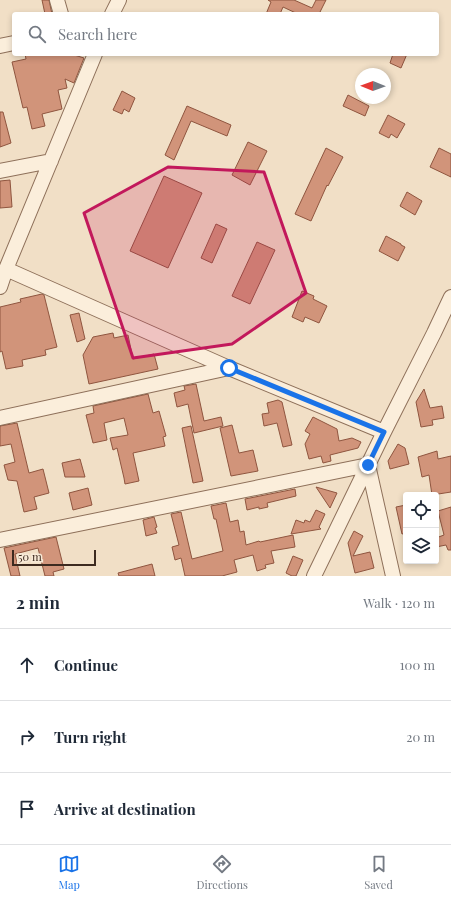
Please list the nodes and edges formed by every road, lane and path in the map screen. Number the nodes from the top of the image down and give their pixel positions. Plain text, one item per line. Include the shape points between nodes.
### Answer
1 (57, 0) edge
2 (119, 0) edge
3 (60, 12) edge
4 (113, 12) edge
5 (12, 43) edge
6 (0, 46) edge
7 (94, 56) edge
8 (51, 161) junction
9 (0, 171) edge
10 (6, 270) junction
11 (0, 287) edge
12 (451, 297) edge
13 (229, 368) junction
14 (0, 418) edge
15 (384, 432) junction
16 (368, 465) junction
17 (0, 540) edge
18 (314, 576) edge
19 (393, 576) edge

1 - 3 street
2 - 4 street
5 - 6 street
7 - 8 street
8 - 9 street
8 - 10 street
10 - 11 street
10 - 13 street
12 - 15 street
13 - 14 street
13 - 15 street
15 - 16 street
16 - 17 street
16 - 18 street
16 - 19 street

